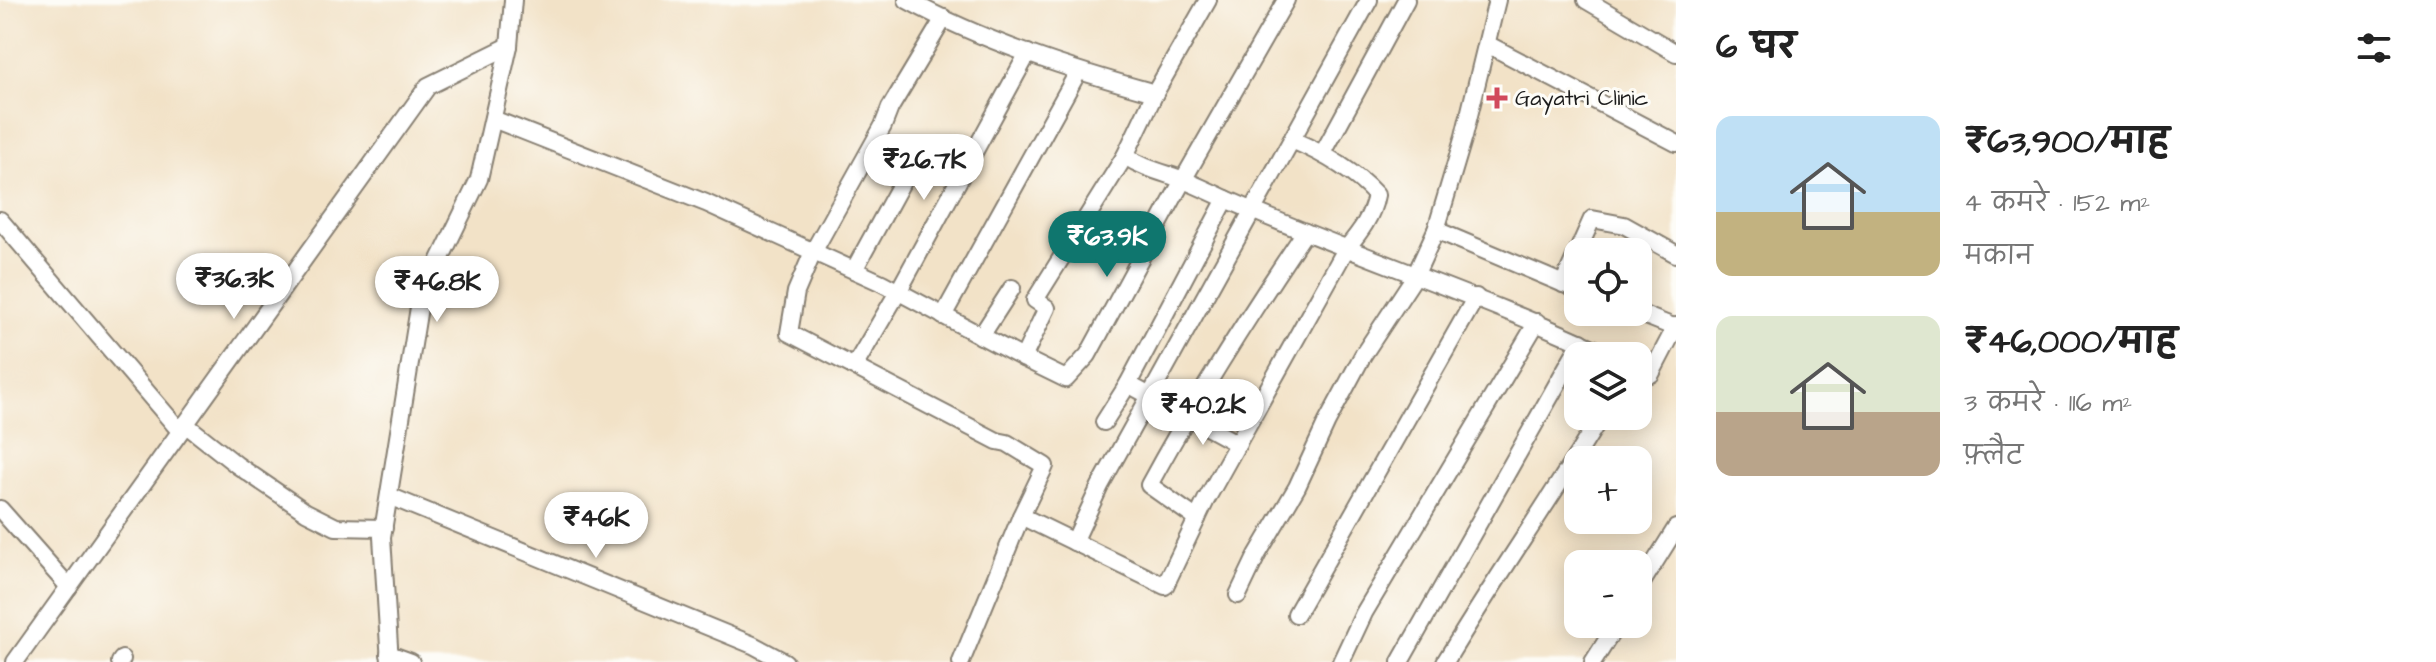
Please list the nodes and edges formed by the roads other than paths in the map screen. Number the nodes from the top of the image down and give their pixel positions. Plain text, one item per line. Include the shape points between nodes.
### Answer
1 (513, 0) edge
2 (907, 0) edge
3 (1208, 0) edge
4 (1286, 0) edge
5 (1369, 0) edge
6 (1406, 0) edge
7 (1497, 0) edge
8 (1586, 0) edge
9 (944, 18) junction
10 (1487, 44) junction
11 (509, 46) junction
12 (1028, 53) junction
13 (1676, 53) edge
14 (1078, 72) junction
15 (1155, 93) junction
16 (493, 119) junction
17 (1292, 140) junction
18 (1676, 143) edge
19 (919, 151) dead end
20 (1323, 153) junction
21 (1125, 156) junction
22 (1183, 180) junction
23 (1226, 199) junction
24 (1254, 212) junction
25 (0, 220) edge
26 (1436, 230) junction
27 (1305, 232) junction
28 (1586, 238) edge
29 (1647, 238) edge
30 (1652, 241) edge
31 (1346, 249) junction
32 (813, 252) junction
33 (1676, 254) edge
34 (854, 270) junction
35 (1415, 276) junction
36 (1564, 284) edge
37 (1012, 288) dead end
38 (898, 292) junction
39 (1476, 297) junction
40 (943, 316) junction
41 (1652, 318) edge
42 (1537, 322) junction
43 (1676, 327) edge
44 (981, 336) junction
45 (1581, 342) edge
46 (1023, 358) junction
47 (854, 367) junction
48 (1564, 372) edge
49 (1652, 372) edge
50 (1128, 384) junction
51 (1153, 396) junction
52 (1187, 415) junction
53 (1104, 422) dead end
54 (183, 427) junction
55 (1593, 430) edge
56 (1238, 444) junction
57 (389, 496) junction
58 (0, 509) edge
59 (1021, 516) junction
60 (1197, 519) junction
61 (384, 528) junction
62 (1676, 528) edge
63 (1074, 542) junction
64 (1652, 567) edge
65 (69, 587) junction
66 (1238, 595) dead end
67 (1296, 614) dead end
68 (1608, 638) edge
69 (390, 658) edge
70 (15, 662) edge
71 (411, 662) edge
72 (785, 662) edge
73 (961, 662) edge
74 (1341, 662) edge
75 (1400, 662) edge
76 (1445, 662) edge
77 (1593, 662) edge

1 - 11 street
2 - 9 street
3 - 15 street
4 - 22 street
5 - 17 street
6 - 20 street
7 - 10 street
8 - 13 street
9 - 12 street
9 - 32 street
10 - 18 street
10 - 26 street
11 - 16 street
11 - 54 street via 428,86
12 - 14 street
12 - 38 street
14 - 15 street
14 - 40 street
15 - 21 street
16 - 32 street via 706,203
16 - 57 street via 479,179 420,301
17 - 20 street
17 - 24 street
19 - 34 street
20 - 31 street via 1376,195 1363,229
21 - 22 street
21 - 46 street via 1035,300 1047,308
22 - 23 street
22 - 46 street via 1088,355 1066,379
23 - 24 street
23 - 50 street
24 - 27 street
24 - 51 street
25 - 54 street
26 - 35 street
26 - 36 street
27 - 31 street
27 - 52 street
28 - 29 street via 1592,219 1624,225
30 - 33 street
31 - 35 street
31 - 56 street
32 - 34 street
32 - 47 street via 796,292 789,333
34 - 38 street
35 - 39 street
35 - 66 street via 1363,355
37 - 44 street
38 - 40 street
38 - 47 street
39 - 42 street
39 - 67 street
40 - 44 street
41 - 43 street
42 - 45 street
42 - 74 street via 1364,613
43 - 49 street
44 - 46 street
47 - 59 street via 1045,466
48 - 75 street
50 - 51 street
50 - 53 street
51 - 52 street
51 - 63 street
52 - 56 street
52 - 60 street via 1149,487
54 - 61 street via 326,522
54 - 65 street
55 - 76 street
56 - 60 street
57 - 61 street
57 - 72 street
58 - 65 street
59 - 63 street
59 - 73 street
60 - 63 street via 1165,586
61 - 69 street
62 - 64 street
65 - 70 street
68 - 77 street
69 - 71 street

